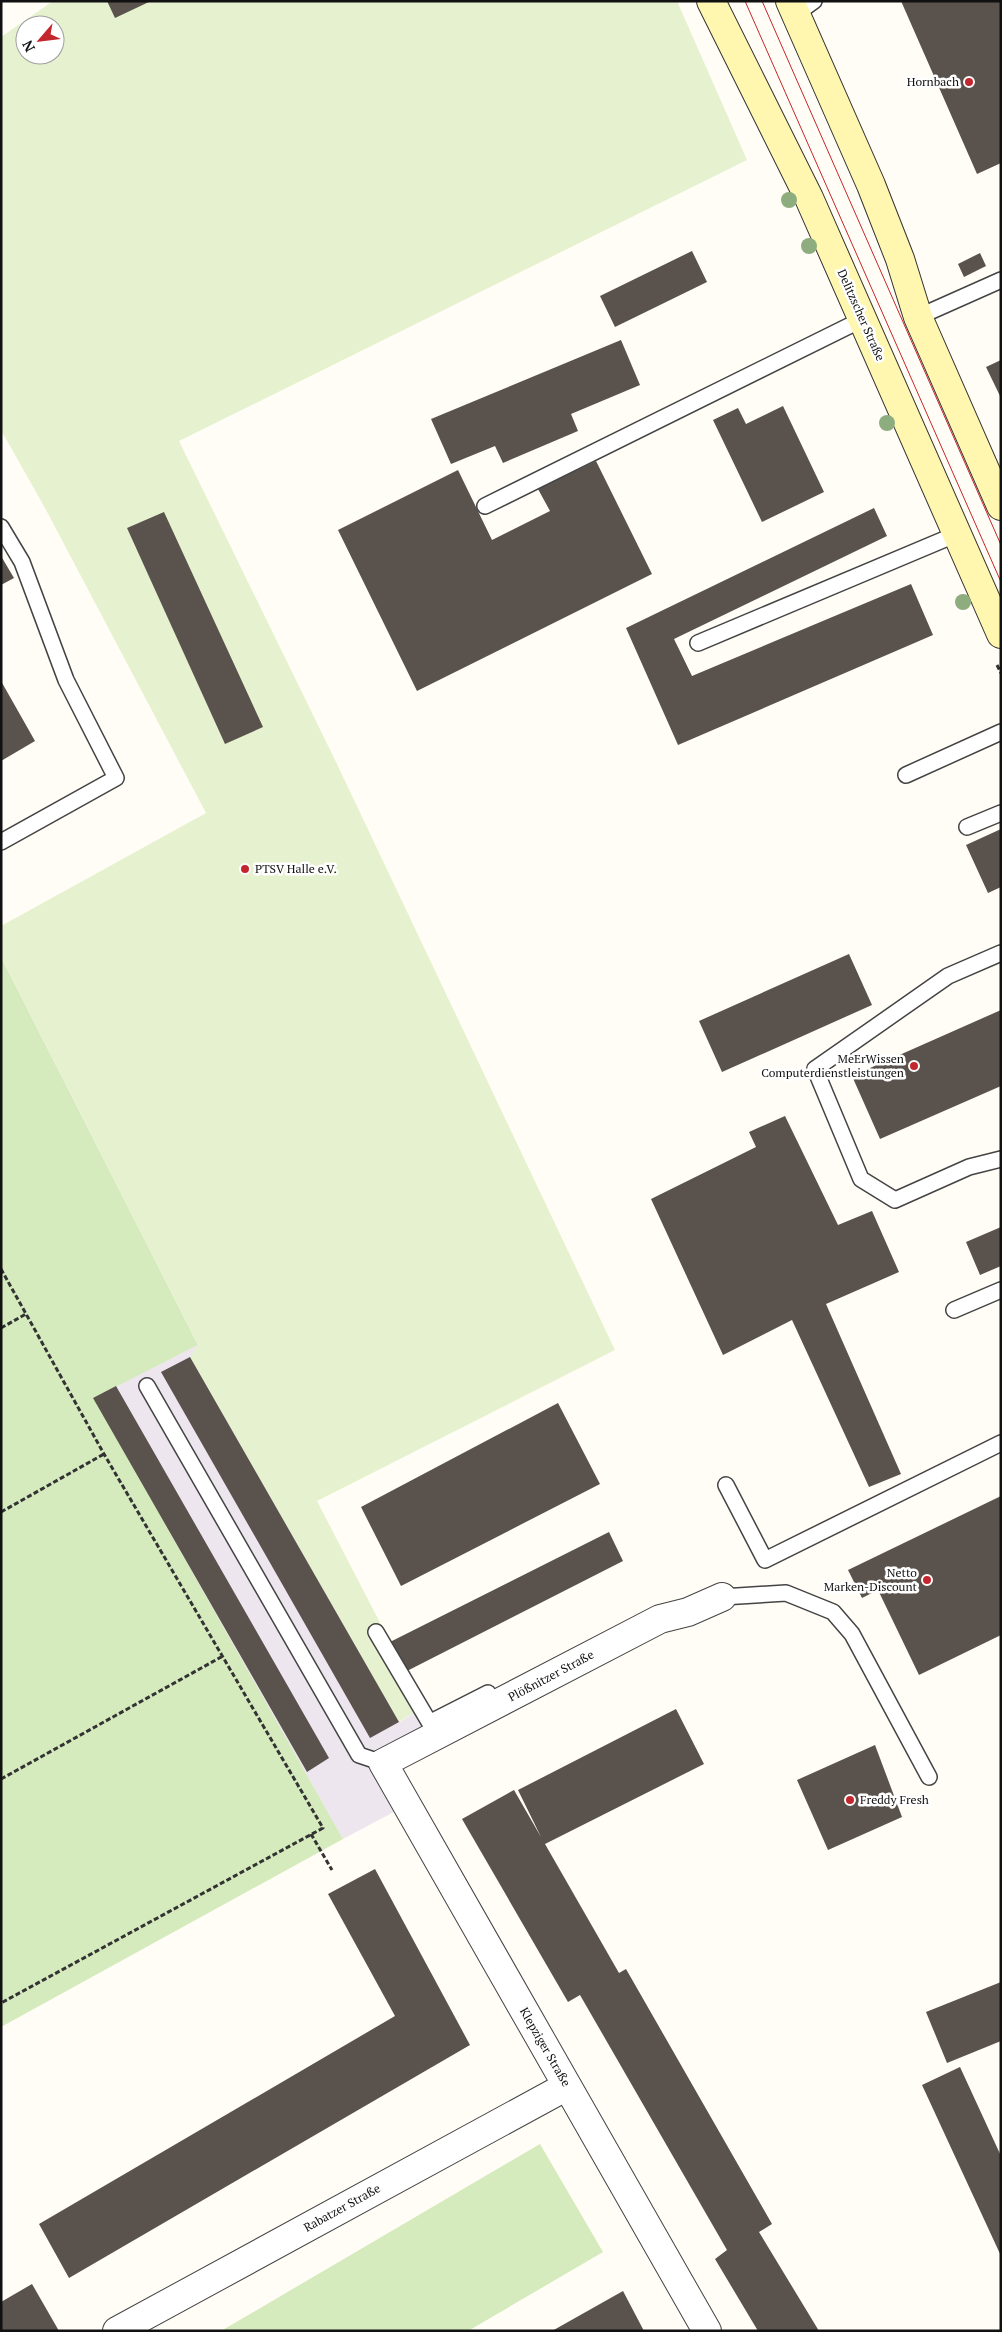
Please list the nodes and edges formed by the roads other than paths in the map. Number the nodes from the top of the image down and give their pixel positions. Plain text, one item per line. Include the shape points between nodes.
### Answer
1 (710, 1) edge
2 (800, 6) edge
3 (1001, 280) edge
4 (918, 317) junction
5 (863, 319) junction
6 (485, 506) dead end
7 (1001, 506) edge
8 (1, 527) edge
9 (957, 534) junction
10 (1001, 634) edge
11 (698, 642) dead end
12 (1001, 732) edge
13 (906, 774) dead end
14 (1001, 813) edge
15 (967, 827) dead end
16 (1, 842) edge
17 (1001, 953) edge
18 (1001, 1158) edge
19 (1001, 1290) edge
20 (954, 1310) dead end
21 (147, 1386) dead end
22 (1001, 1443) edge
23 (726, 1485) dead end
24 (722, 1597) joint
25 (660, 1606) dead end
26 (376, 1632) dead end
27 (434, 1729) junction
28 (383, 1763) junction
29 (929, 1777) dead end
30 (567, 2086) junction
31 (117, 2331) edge
32 (707, 2331) edge

1 - 5 main road, Delitzscher Straße via 809,198
2 - 4 main road via 900,259
3 - 4 lane
4 - 7 main road
5 - 6 lane
5 - 9 main road, Delitzscher Straße
8 - 16 lane via 22,562 66,680 116,778
9 - 10 main road, Delitzscher Straße
9 - 11 lane
12 - 13 lane
14 - 15 lane
17 - 18 lane via 948,976 815,1069 861,1179 895,1200 969,1167
19 - 20 lane
21 - 28 lane via 359,1755
22 - 23 lane via 765,1560
24 - 27 street, Plößnitzer Straße via 688,1612 660,1619
24 - 29 lane via 786,1593 833,1612 852,1634
25 - 27 lane
26 - 27 lane
27 - 28 street, Plößnitzer Straße
28 - 30 street, Klepziger Straße
30 - 31 street, Rabatzer Straße
30 - 32 street, Klepziger Straße

